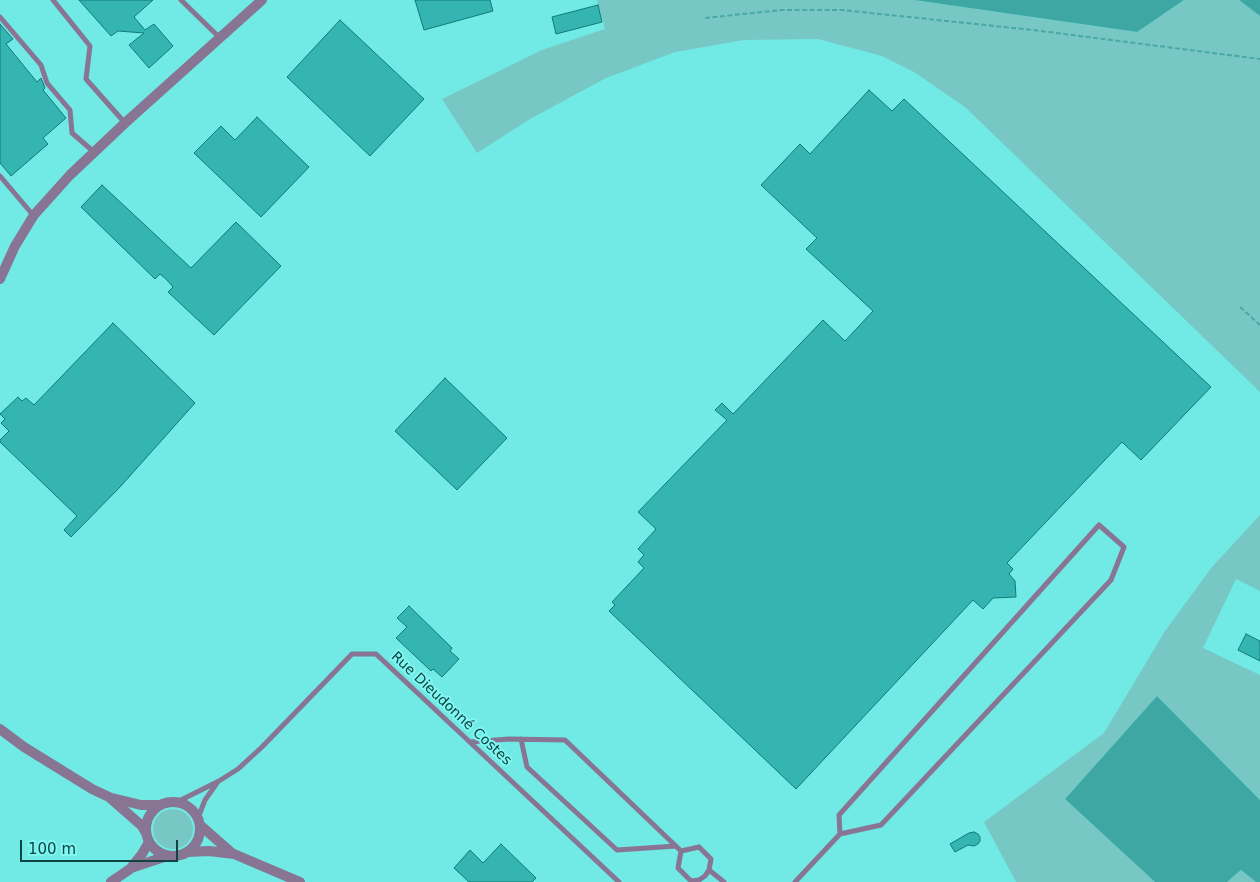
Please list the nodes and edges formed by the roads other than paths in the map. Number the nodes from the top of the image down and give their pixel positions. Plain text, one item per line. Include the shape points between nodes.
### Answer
1 (53, 0) edge
2 (181, 0) edge
3 (262, 0) edge
4 (0, 17) edge
5 (220, 38) junction
6 (125, 123) junction
7 (94, 152) junction
8 (0, 176) edge
9 (34, 216) junction
10 (0, 279) edge
11 (0, 730) edge
12 (521, 739) junction
13 (470, 742) junction
14 (219, 781) junction
15 (109, 798) junction
16 (177, 802) junction
17 (160, 805) junction
18 (199, 822) junction
19 (840, 834) junction
20 (147, 838) junction
21 (676, 846) junction
22 (681, 851) junction
23 (188, 852) junction
24 (234, 854) junction
25 (167, 856) junction
26 (130, 869) junction
27 (709, 870) junction
28 (700, 881) edge
29 (111, 882) edge
30 (300, 882) edge
31 (619, 882) edge
32 (724, 882) edge
33 (795, 882) edge

1 - 6 lane via 90,46 86,79
2 - 5 lane
3 - 5 street
4 - 7 lane via 41,65 47,83 70,110 72,133
5 - 6 street
6 - 7 street
7 - 9 street
8 - 9 lane
9 - 10 street
11 - 15 street
12 - 13 lane
12 - 21 lane via 565,740
12 - 21 lane via 527,767 617,850
13 - 14 lane, Rue Dieudonné Costes via 376,654 352,654 262,747
13 - 31 lane, Rue Dieudonné Costes
14 - 16 lane, Rue Dieudonné Costes
14 - 18 lane, Rue Dieudonné Costes via 205,800
15 - 17 street via 140,805
15 - 20 street via 142,826
16 - 17 street
16 - 18 street via 188,805
17 - 20 street via 146,824
18 - 23 street via 198,839
18 - 24 street
19 - 19 lane via 881,825 1110,580 1124,547 1099,525 839,815
19 - 33 lane
20 - 25 street via 157,851
20 - 26 street via 142,854
21 - 22 lane
22 - 27 lane via 699,847 711,859
22 - 28 lane via 678,868 691,881
23 - 24 street
23 - 25 street
24 - 30 street
25 - 26 street
26 - 29 street
27 - 28 lane
27 - 32 lane

